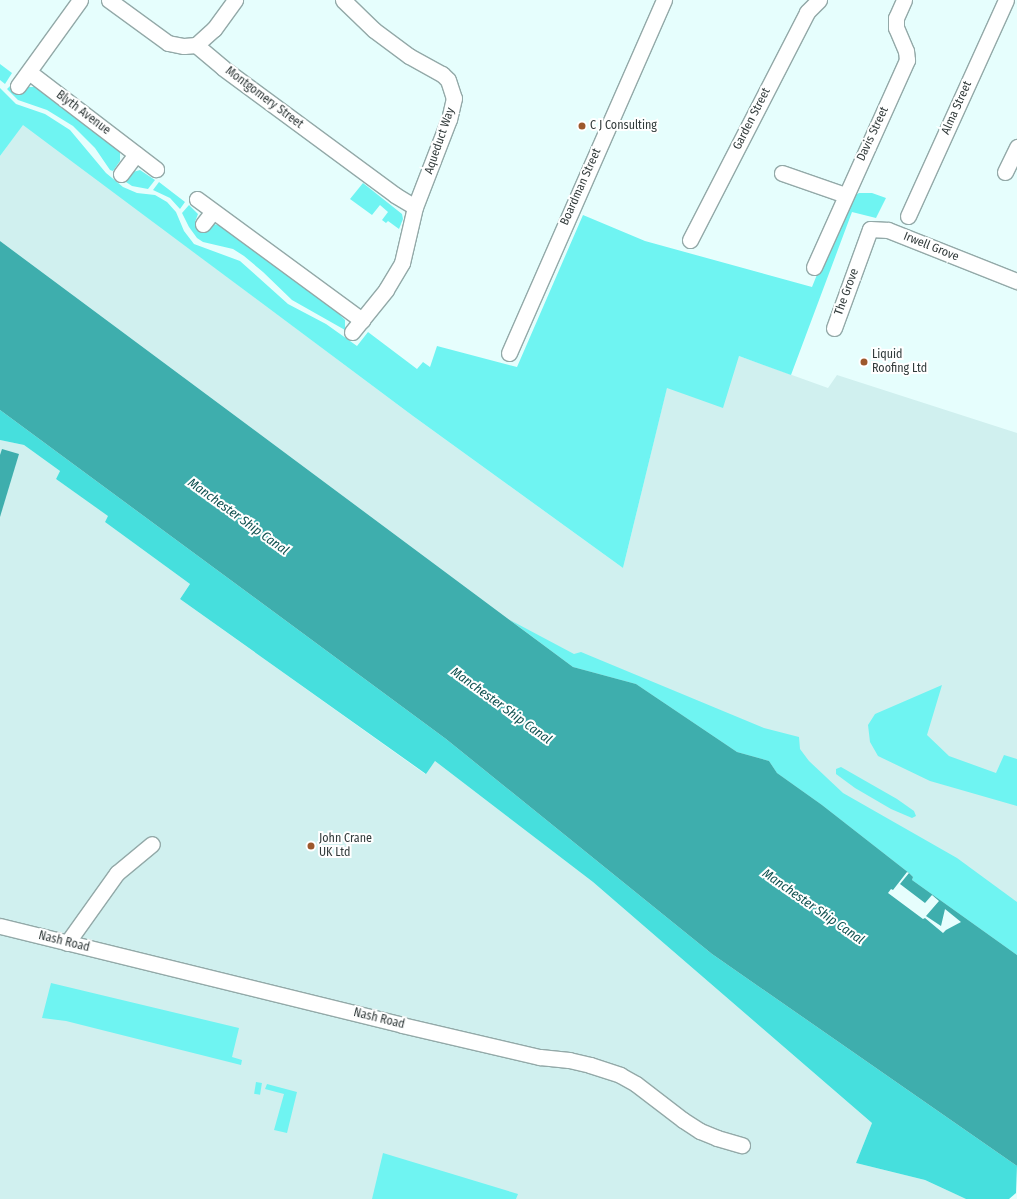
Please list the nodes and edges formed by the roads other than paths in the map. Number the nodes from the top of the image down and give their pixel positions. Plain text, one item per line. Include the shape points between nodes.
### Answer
1 (80, 0) edge
2 (109, 0) edge
3 (235, 0) edge
4 (343, 0) edge
5 (664, 0) edge
6 (819, 0) edge
7 (904, 0) edge
8 (1006, 0) edge
9 (196, 45) junction
10 (29, 72) junction
11 (18, 86) dead end
12 (1017, 147) edge
13 (136, 154) junction
14 (156, 169) dead end
15 (1005, 172) dead end
16 (121, 174) dead end
17 (782, 174) dead end
18 (845, 195) junction
19 (196, 199) dead end
20 (415, 207) junction
21 (213, 211) junction
22 (908, 216) dead end
23 (203, 224) dead end
24 (690, 240) dead end
25 (860, 256) joint
26 (814, 267) dead end
27 (1017, 281) edge
28 (362, 320) junction
29 (834, 328) dead end
30 (352, 332) dead end
31 (509, 353) dead end
32 (152, 844) dead end
33 (0, 926) edge
34 (66, 943) junction
35 (742, 1144) dead end

1 - 10 street
2 - 9 street via 168,44
3 - 9 street via 214,29
4 - 20 street, Aqueduct Way via 374,30 409,56 442,74 452,89 453,108
5 - 31 street, Boardman Street
6 - 24 street, Garden Street via 807,12
7 - 18 street, Davis Street via 896,18 896,28 907,60
8 - 22 street, Alma Street
9 - 20 street, Montgomery Street via 376,181
10 - 11 street
10 - 13 street, Blyth Avenue
12 - 15 street
13 - 14 street, Blyth Avenue
13 - 16 street
17 - 18 street
18 - 26 street, Davis Street
19 - 21 street
20 - 28 street, Aqueduct Way via 402,263 386,290
21 - 23 street
21 - 28 street
25 - 27 street, Irwell Grove via 870,229 888,230
25 - 29 street, The Grove
28 - 30 street, Aqueduct Way
32 - 34 street via 117,873
33 - 34 street, Nash Road
34 - 35 street, Nash Road via 402,1025 540,1057 590,1065 620,1075 636,1084 700,1131

